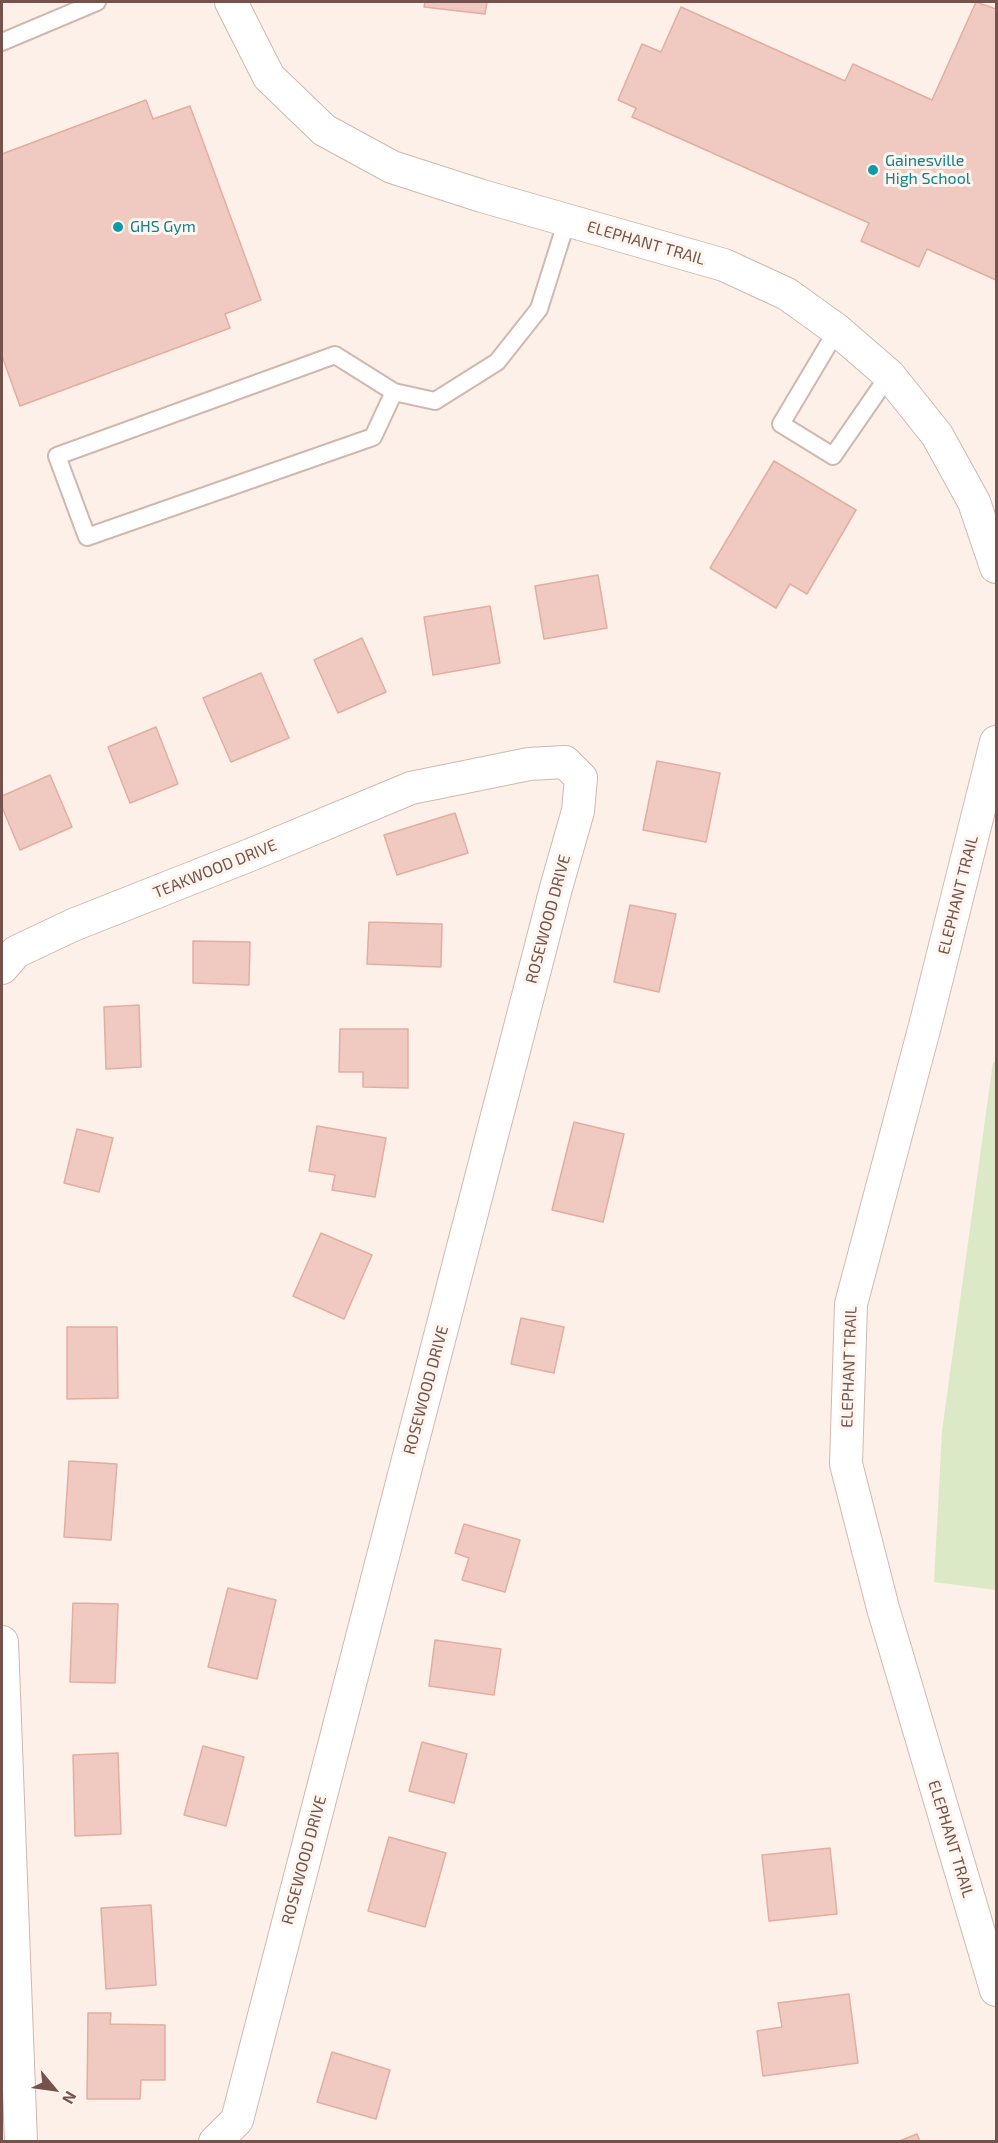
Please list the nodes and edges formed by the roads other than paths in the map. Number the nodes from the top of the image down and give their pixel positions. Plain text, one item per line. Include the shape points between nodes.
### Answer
1 (97, 2) edge
2 (231, 2) edge
3 (2, 42) edge
4 (567, 220) junction
5 (837, 330) junction
6 (889, 375) junction
7 (394, 392) junction
8 (996, 567) edge
9 (996, 742) edge
10 (436, 783) joint
11 (2, 968) edge
12 (2, 1642) edge
13 (996, 1989) edge
14 (21, 2142) edge
15 (215, 2142) edge

1 - 3 lane
2 - 4 street, ELEPHANT TRAIL via 269,77 324,130 392,167
4 - 5 street, ELEPHANT TRAIL via 724,265 787,294
4 - 7 lane via 538,309 497,362 435,401
5 - 6 street, ELEPHANT TRAIL
5 - 6 lane via 781,424 833,456
6 - 8 street, ELEPHANT TRAIL via 937,435 974,502
7 - 7 lane via 335,355 57,456 87,537 373,437
9 - 13 street, ELEPHANT TRAIL via 851,1304 846,1464 883,1608
10 - 11 street, TEAKWOOD DRIVE via 411,788 73,925 16,952
10 - 15 street, ROSEWOOD DRIVE via 529,764 565,762 581,778 578,811 237,2121
12 - 14 street

